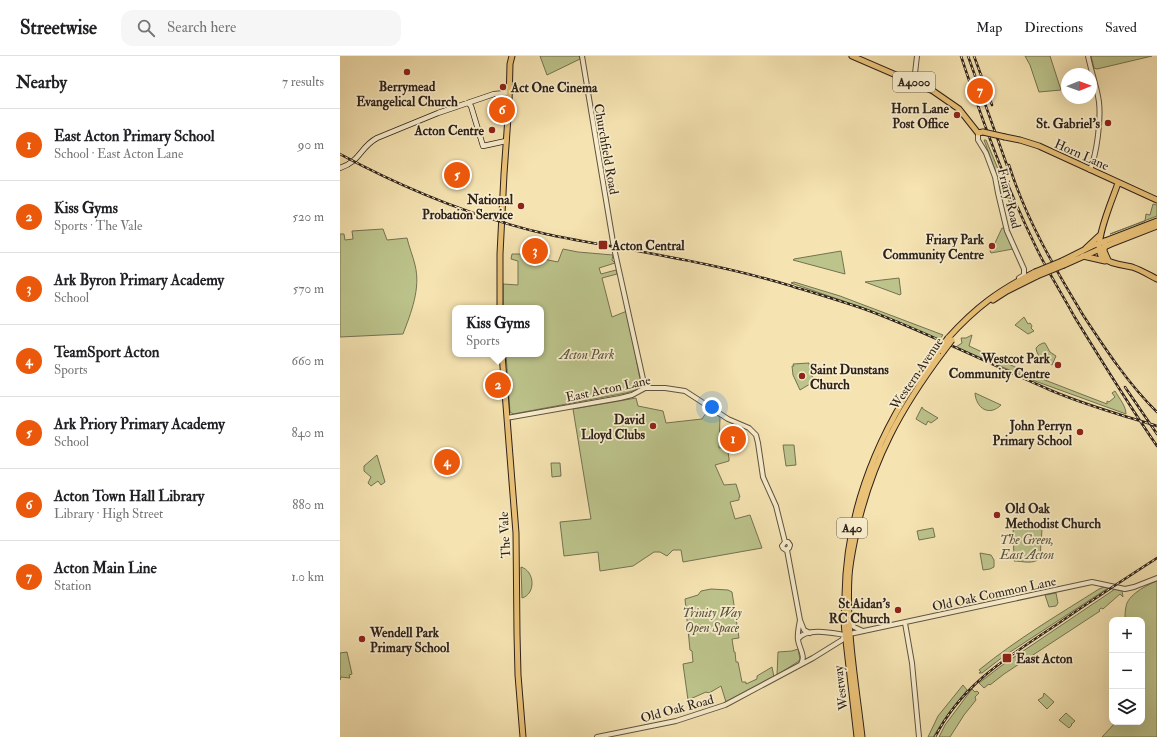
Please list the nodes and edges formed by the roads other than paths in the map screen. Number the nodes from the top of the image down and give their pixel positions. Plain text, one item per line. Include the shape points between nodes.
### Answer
1 (512, 56) edge
2 (582, 56) edge
3 (852, 56) edge
4 (917, 56) edge
5 (1088, 56) edge
6 (914, 82) junction
7 (510, 89) junction
8 (502, 94) junction
9 (510, 99) junction
10 (471, 103) junction
11 (981, 133) junction
12 (506, 141) junction
13 (340, 168) edge
14 (1090, 170) junction
15 (1118, 183) junction
16 (1157, 200) edge
17 (1157, 221) edge
18 (1157, 226) edge
19 (1101, 234) junction
20 (1100, 246) junction
21 (1084, 250) junction
22 (1083, 256) junction
23 (1108, 261) junction
24 (1063, 263) junction
25 (1036, 274) junction
26 (1157, 279) edge
27 (1011, 285) junction
28 (500, 305) edge
29 (950, 339) junction
30 (941, 352) junction
31 (502, 357) edge
32 (645, 388) junction
33 (507, 418) junction
34 (1157, 578) edge
35 (800, 620) junction
36 (850, 621) junction
37 (913, 621) junction
38 (905, 623) junction
39 (844, 625) junction
40 (896, 625) junction
41 (907, 630) junction
42 (863, 631) junction
43 (834, 632) junction
44 (810, 633) junction
45 (848, 635) junction
46 (798, 639) junction
47 (836, 644) junction
48 (852, 647) joint
49 (847, 654) junction
50 (803, 655) junction
51 (813, 658) junction
52 (801, 664) junction
53 (523, 737) edge
54 (596, 737) edge
55 (857, 737) edge
56 (862, 737) edge
57 (919, 737) edge

1 - 7 main road
2 - 32 street, Churchfield Road via 614,246
3 - 6 main road, A4000
4 - 6 street
5 - 14 street via 1099,105 1098,135
6 - 11 main road, A4000 via 933,91 959,109
7 - 8 main road
7 - 9 main road
8 - 9 main road
8 - 10 main road via 494,94
9 - 12 main road
10 - 12 main road via 483,146
10 - 13 main road via 438,113 370,142 354,161
11 - 14 main road, Horn Lane, bridge via 1039,146
11 - 27 street, Friary Road via 978,140 995,177 1004,221 1025,272
12 - 28 main road
14 - 15 main road, Horn Lane
15 - 16 main road, Horn Lane
15 - 19 main road
17 - 20 main road, Western Avenue / A40 via 1106,241
18 - 20 main road, Western Avenue / A40
19 - 20 main road
19 - 21 main road
20 - 21 main road, Western Avenue / A40
20 - 22 main road, Western Avenue / A40
20 - 23 main road
21 - 24 main road, Western Avenue / A40
22 - 23 main road
22 - 24 main road, Western Avenue / A40
23 - 26 main road via 1139,270
24 - 25 main road, Western Avenue / A40, bridge
25 - 27 main road, Western Avenue / A40
25 - 29 main road, Western Avenue / A40 via 988,303
27 - 29 main road, Western Avenue / A40 via 972,313
29 - 30 main road, Western Avenue / A40, bridge
30 - 36 main road, Western Avenue / A40 via 894,426 869,483 849,577
30 - 39 main road, Western Avenue / A40 via 903,400 883,436 867,476 848,554
31 - 33 main road, The Vale
32 - 33 street, East Acton Lane via 620,398
32 - 35 street, East Acton Lane via 687,392 728,420 745,425 753,431 758,443 763,477 776,506 785,542 790,545 787,550
33 - 53 main road, The Vale via 516,533 516,634
34 - 37 street, Old Oak Common Lane via 1125,589 1086,583
35 - 44 street, East Acton Lane via 804,630
35 - 46 street, East Acton Lane
36 - 42 street via 855,628
36 - 45 main road, Western Avenue / A40
37 - 38 street, Old Oak Common Lane
37 - 41 street
38 - 40 street, Old Oak Common Lane
38 - 41 street
39 - 43 street via 839,632
39 - 45 main road, Western Avenue / A40
40 - 41 street
40 - 42 street, Old Oak Common Lane
41 - 57 street
42 - 45 street, Old Oak Common Lane
43 - 44 street, Old Oak Common Lane
43 - 45 street, Old Oak Common Lane
43 - 47 street via 837,636
44 - 46 street, Old Oak Common Lane
45 - 47 street, Old Oak Road
45 - 48 main road, Western Avenue / A40
45 - 49 main road, Westway / A40
46 - 50 street
47 - 49 street via 844,646
47 - 51 street, Old Oak Road
48 - 56 main road, Westway / A40
49 - 55 main road, Westway / A40
50 - 51 street via 806,659
50 - 52 street
51 - 52 street, Old Oak Road
52 - 54 street, Old Oak Road via 739,698 698,715

